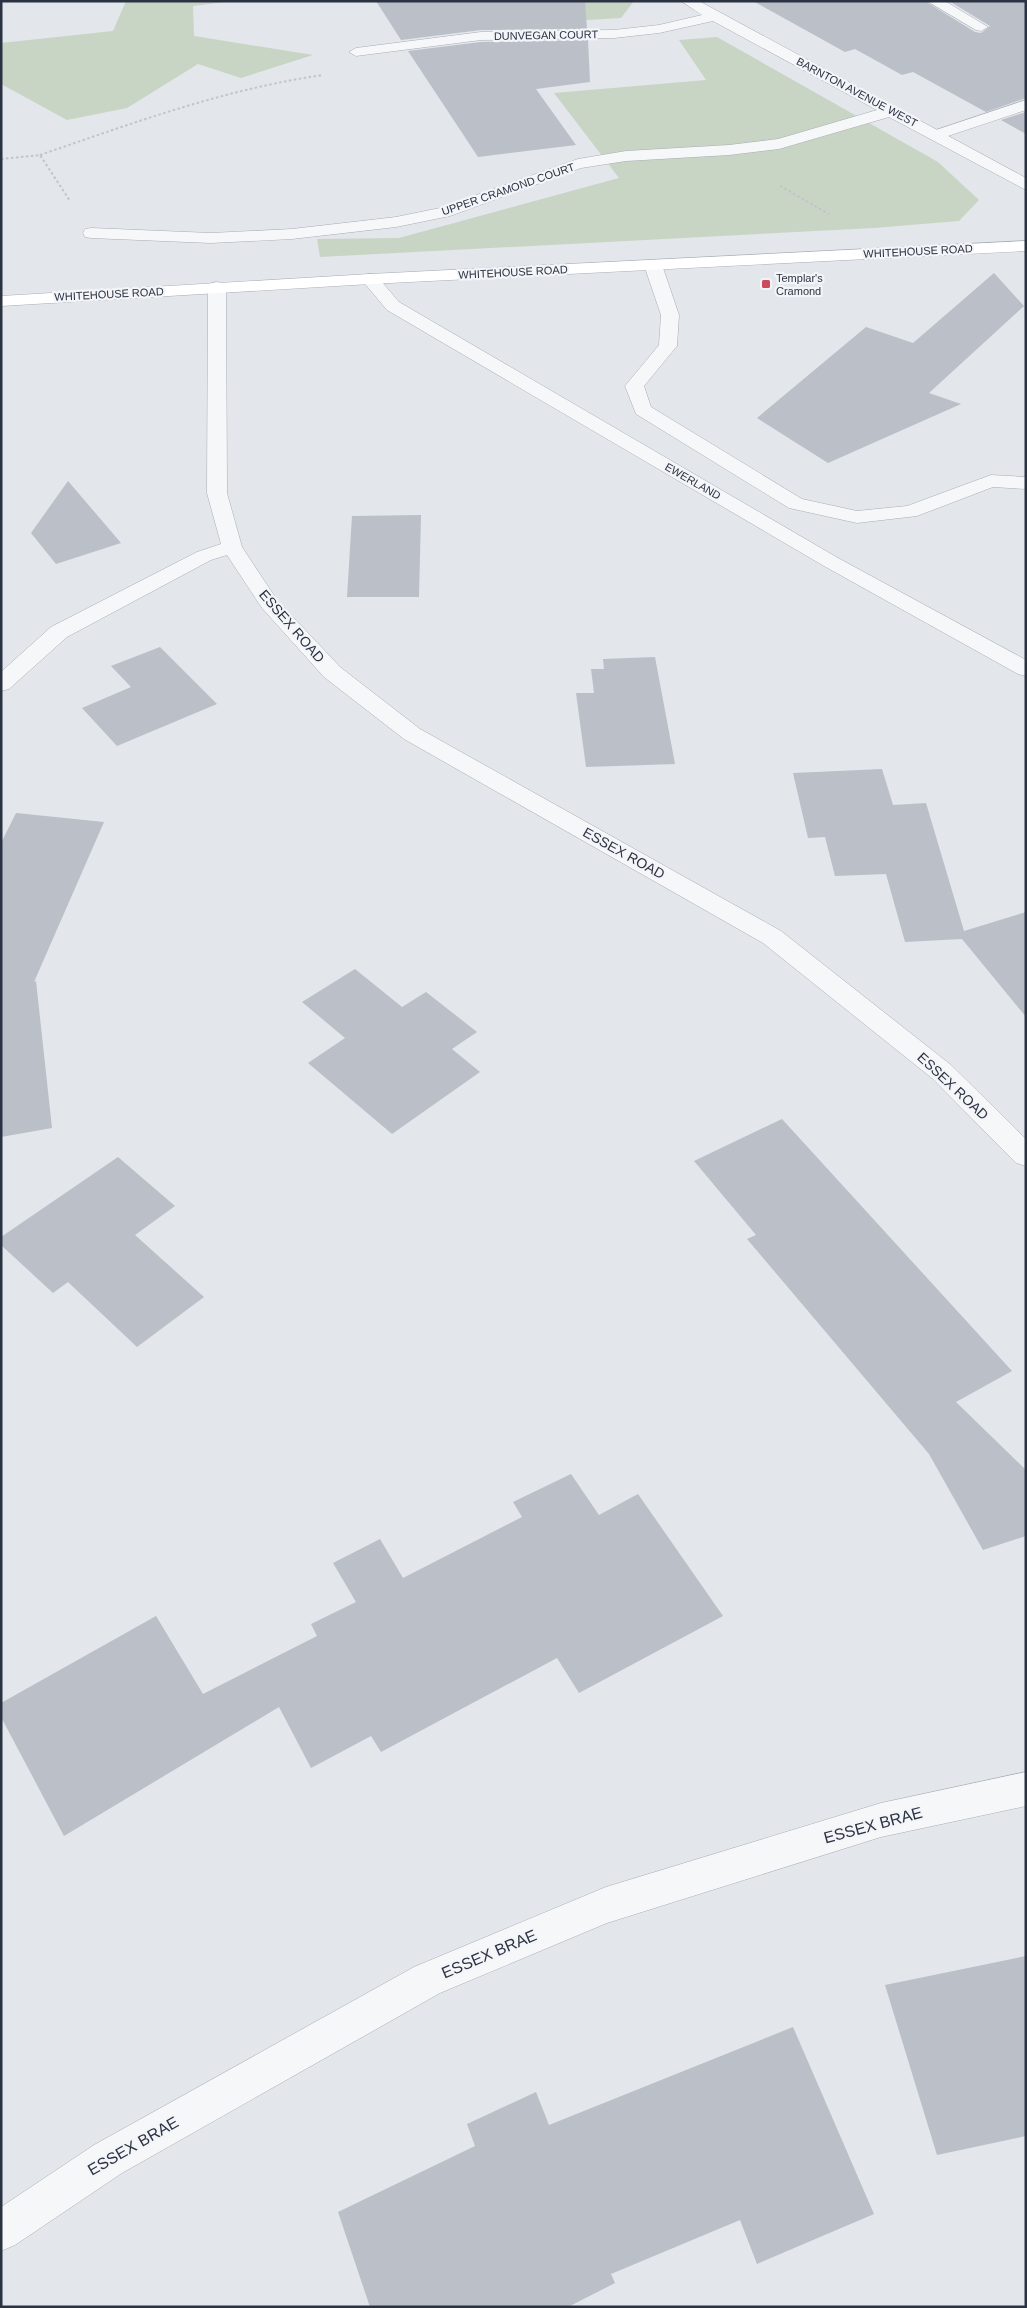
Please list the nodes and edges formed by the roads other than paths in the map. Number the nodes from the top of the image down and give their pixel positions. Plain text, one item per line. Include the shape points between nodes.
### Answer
1 (688, 1) edge
2 (934, 1) edge
3 (715, 16) junction
4 (981, 26) dead end
5 (356, 52) dead end
6 (1026, 105) edge
7 (891, 111) junction
8 (936, 135) junction
9 (1026, 184) edge
10 (91, 233) dead end
11 (1026, 246) edge
12 (652, 265) junction
13 (370, 279) junction
14 (217, 287) junction
15 (1, 301) edge
16 (1026, 483) edge
17 (232, 547) junction
18 (1026, 669) edge
19 (1, 684) edge
20 (1026, 1156) edge
21 (1026, 1789) edge
22 (1, 2231) edge

1 - 3 street, BARNTON AVENUE WEST
2 - 4 street
3 - 5 street, DUNVEGAN COURT via 660,29 614,34 481,36 379,53
3 - 7 street, BARNTON AVENUE WEST
6 - 8 street
7 - 8 street, BARNTON AVENUE WEST
7 - 10 street, UPPER CRAMOND COURT via 779,144 626,156 578,164 444,212 396,222 292,234 211,238
8 - 9 street, BARNTON AVENUE WEST
11 - 12 street, WHITEHOUSE ROAD
12 - 13 street, WHITEHOUSE ROAD
12 - 16 street via 670,315 668,346 634,386 643,410 796,504 857,517 910,512 991,481
13 - 14 street, WHITEHOUSE ROAD
13 - 18 street, EWERLAND via 392,306 831,562
14 - 15 street, WHITEHOUSE ROAD
14 - 17 street, ESSEX ROAD via 217,493
17 - 19 street via 204,556 59,632
17 - 20 street, ESSEX ROAD via 269,604 332,672 412,734 772,937 942,1072
21 - 22 street, ESSEX BRAE via 881,1820 606,1905 427,1980 108,2159

